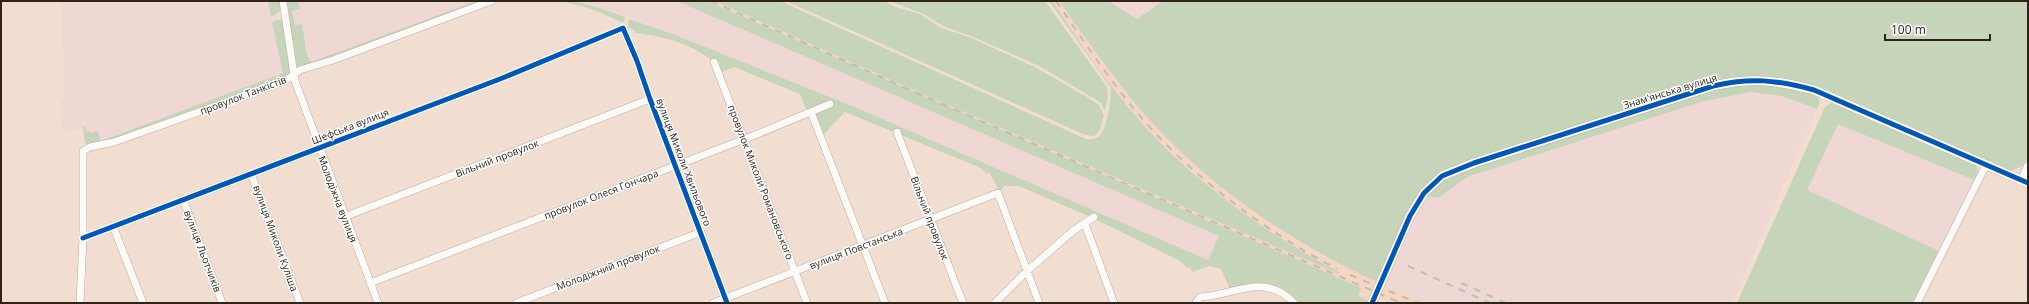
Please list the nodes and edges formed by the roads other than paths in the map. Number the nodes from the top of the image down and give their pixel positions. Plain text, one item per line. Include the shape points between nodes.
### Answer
1 (283, 1) edge
2 (491, 1) edge
3 (623, 28) joint
4 (714, 62) dead end
5 (293, 75) junction
6 (650, 99) junction
7 (830, 104) dead end
8 (811, 112) junction
9 (897, 132) dead end
10 (744, 139) junction
11 (318, 147) junction
12 (1986, 165) junction
13 (675, 166) junction
14 (2028, 167) edge
15 (251, 174) junction
16 (2025, 182) edge
17 (183, 199) junction
18 (344, 217) junction
19 (1094, 217) dead end
20 (931, 219) junction
21 (1085, 224) junction
22 (113, 226) junction
23 (701, 232) junction
24 (83, 238) junction
25 (863, 246) junction
26 (795, 271) junction
27 (1027, 271) junction
28 (370, 283) junction
29 (726, 301) edge
30 (80, 303) edge
31 (143, 303) edge
32 (222, 303) edge
33 (300, 303) edge
34 (378, 303) edge
35 (516, 303) edge
36 (713, 303) edge
37 (807, 303) edge
38 (885, 303) edge
39 (963, 303) edge
40 (995, 303) edge
41 (1039, 303) edge
42 (1114, 303) edge
43 (1196, 303) edge
44 (1294, 303) edge
45 (1372, 303) edge
46 (1917, 303) edge

1 - 5 street, Молодіжна вулиця
2 - 5 street, провулок Танкістів via 300,70
3 - 6 street, вулиця Миколи Хвильового via 638,61
3 - 11 street, Шефська вулиця via 500,79
4 - 10 street, провулок Миколи Романовського
5 - 11 street, Молодіжна вулиця
5 - 24 street, провулок Танкістів via 254,93 83,151
6 - 13 street, вулиця Миколи Хвильового
6 - 18 street, Вільний провулок
7 - 8 street, провулок Олеся Гончара
8 - 10 street, провулок Олеся Гончара
8 - 25 street
9 - 20 street, Вільний провулок
10 - 13 street, провулок Олеся Гончара
10 - 26 street, провулок Миколи Романовського
11 - 15 street, Шефська вулиця
11 - 18 street, Молодіжна вулиця
12 - 16 street, Знам'янська вулиця
12 - 45 street, Знам'янська вулиця via 1814,90 1770,80 1733,81 1474,163 1442,176 1429,186 1417,204
12 - 46 street
13 - 23 street, вулиця Миколи Хвильового
13 - 28 street, провулок Олеся Гончара
14 - 16 street
15 - 17 street, Шефська вулиця
15 - 33 street, вулиця Миколи Куліша
17 - 22 street, Шефська вулиця
17 - 32 street, вулиця Льотчиків
18 - 28 street, Молодіжна вулиця
19 - 21 street
20 - 25 street, вулиця Повстанська
20 - 27 street, вулиця Повстанська via 998,193
20 - 39 street, Вільний провулок
21 - 27 street via 1074,230
21 - 42 street
22 - 24 street, Шефська вулиця
22 - 31 street
23 - 29 street, вулиця Миколи Хвильового
23 - 35 street, Молодіжний провулок
24 - 30 street
25 - 26 street, вулиця Повстанська
25 - 38 street
26 - 29 street, вулиця Повстанська
26 - 37 street, провулок Миколи Романовського
27 - 40 street
27 - 41 street
28 - 34 street, Молодіжна вулиця
29 - 36 street, вулиця Повстанська
43 - 44 street via 1200,297 1252,287 1282,293

